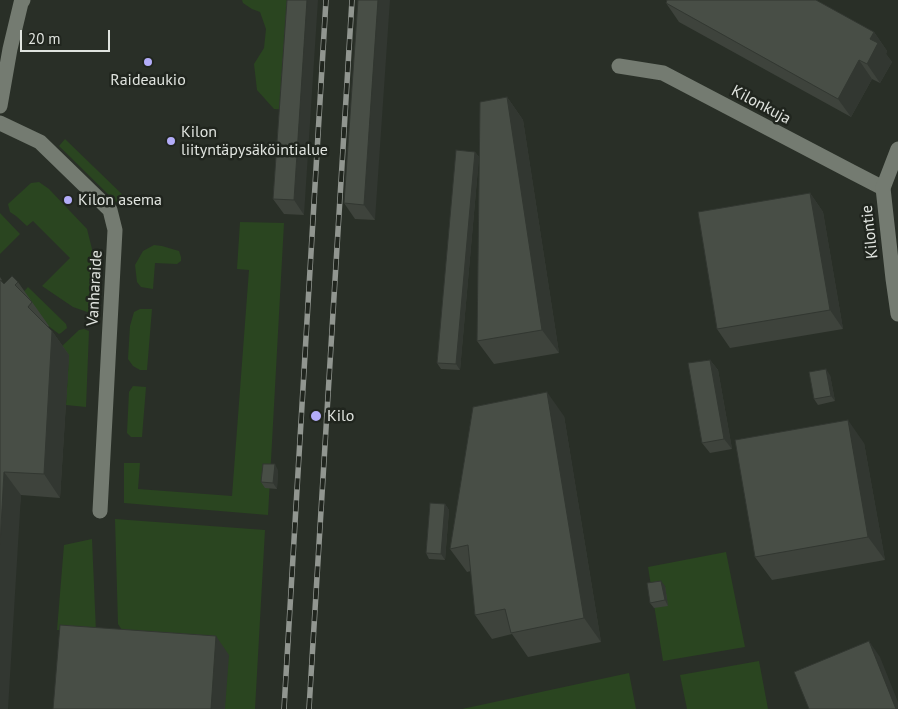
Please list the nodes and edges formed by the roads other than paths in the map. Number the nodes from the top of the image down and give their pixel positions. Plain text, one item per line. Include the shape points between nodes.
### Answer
1 (23, 0) edge
2 (619, 66) dead end
3 (0, 106) edge
4 (0, 122) edge
5 (898, 149) edge
6 (883, 188) junction
7 (898, 314) edge
8 (100, 511) dead end

1 - 3 street
2 - 6 street, Kilonkuja via 663,73
4 - 8 street, Vanharaide via 40,142 110,210 115,230
5 - 6 street, Kilontie
6 - 7 street, Kilontie

